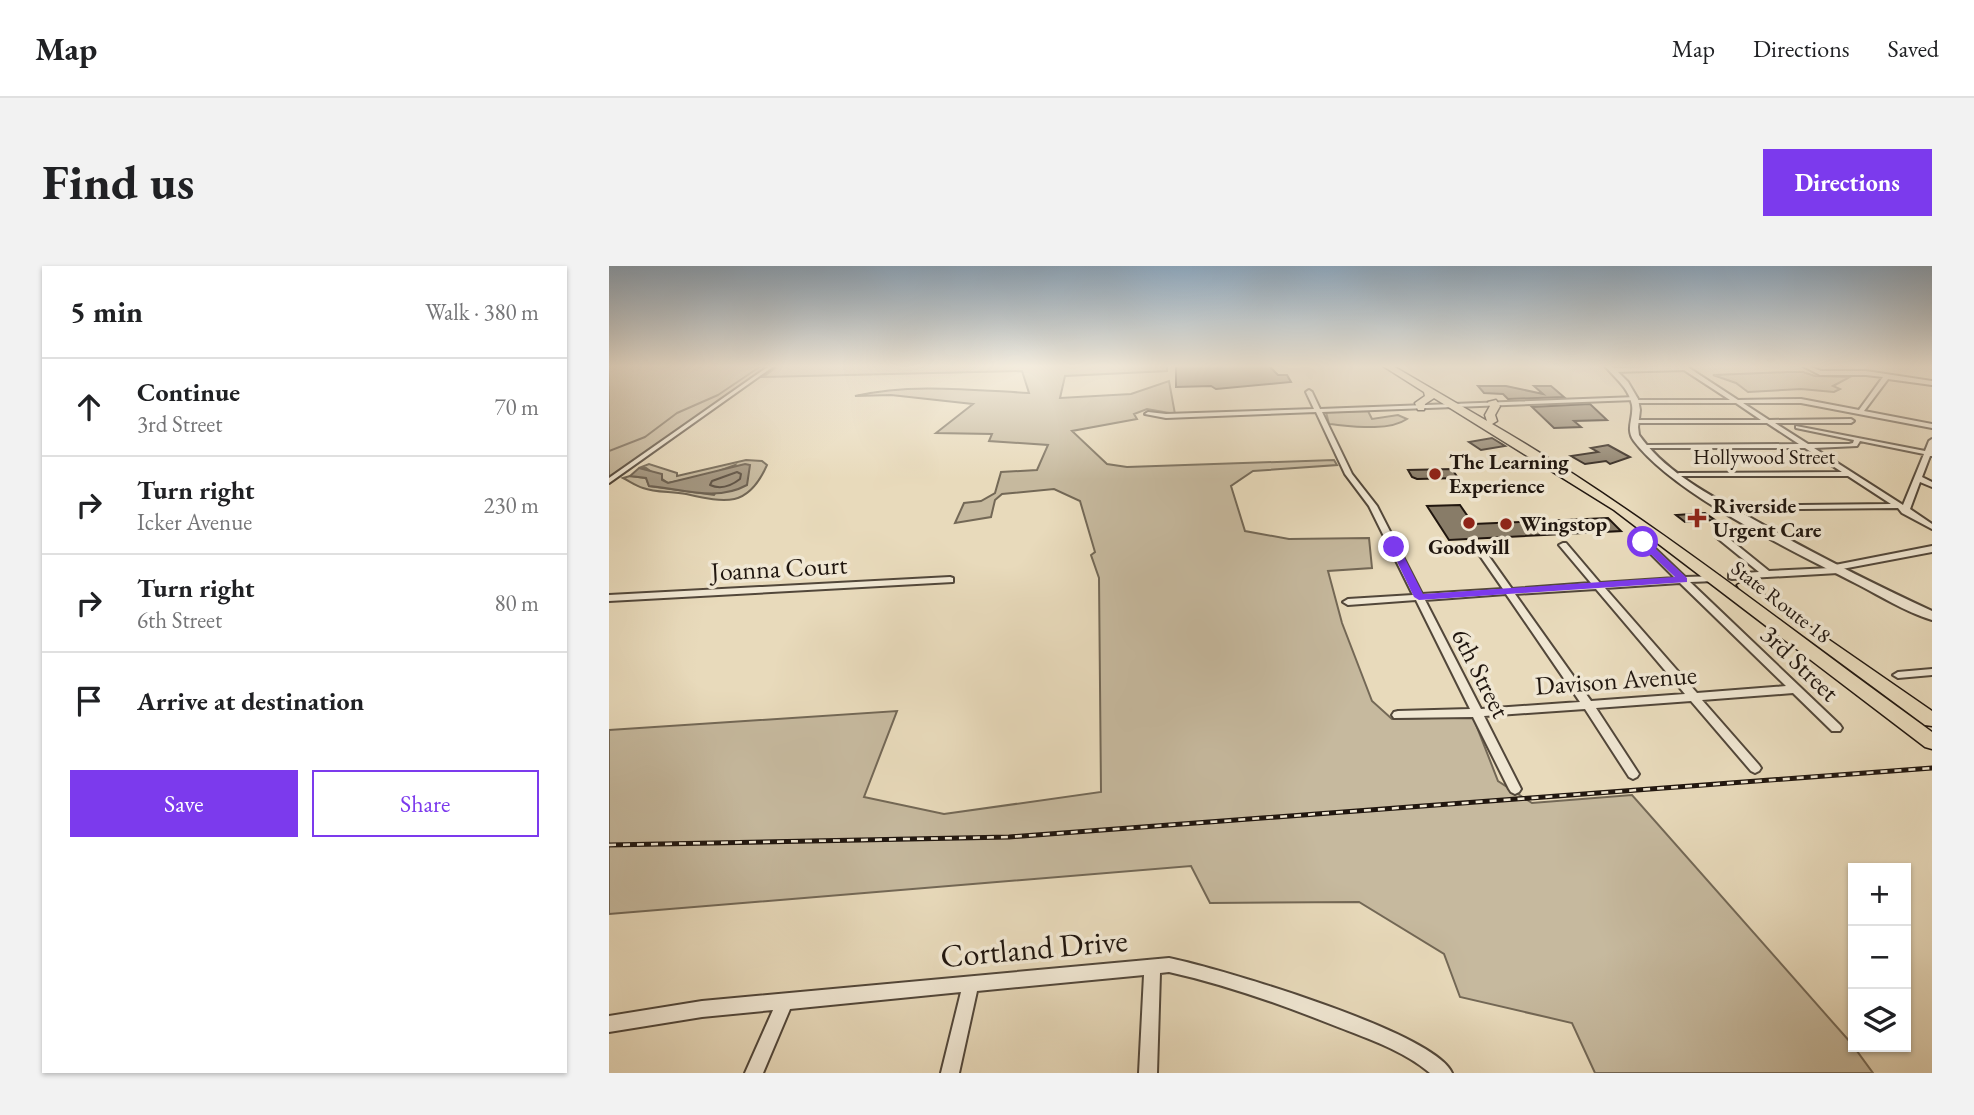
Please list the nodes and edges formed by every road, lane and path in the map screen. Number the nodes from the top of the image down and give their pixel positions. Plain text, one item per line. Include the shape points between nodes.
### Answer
1 (719, 404) edge
2 (1315, 404) edge
3 (1420, 404) edge
4 (1456, 404) edge
5 (1474, 404) edge
6 (1494, 404) edge
7 (1635, 404) edge
8 (1740, 404) edge
9 (1820, 404) edge
10 (1867, 404) edge
11 (1459, 405) junction
12 (1420, 408) junction
13 (1318, 411) junction
14 (1861, 412) junction
15 (1148, 414) dead end
16 (1492, 421) junction
17 (1851, 421) dead end
18 (1633, 422) junction
19 (1768, 422) junction
20 (1790, 422) junction
21 (1932, 426) edge
22 (1858, 439) junction
23 (1932, 441) edge
24 (1806, 446) junction
25 (1646, 447) junction
26 (1930, 454) edge
27 (1848, 474) junction
28 (1679, 475) junction
29 (1918, 478) junction
30 (609, 481) edge
31 (1932, 485) edge
32 (1726, 508) junction
33 (1902, 509) junction
34 (1932, 527) edge
35 (1719, 535) dead end
36 (1643, 542) dead end
37 (1563, 545) dead end
38 (1480, 550) dead end
39 (1932, 550) edge
40 (1836, 569) junction
41 (1767, 574) junction
42 (1724, 577) junction
43 (950, 580) dead end
44 (1683, 580) junction
45 (1597, 586) junction
46 (1509, 591) junction
47 (1419, 597) junction
48 (609, 598) edge
49 (1348, 602) dead end
50 (1932, 616) edge
51 (1932, 672) edge
52 (1898, 675) dead end
53 (1796, 690) junction
54 (1694, 697) junction
55 (1588, 705) junction
56 (1479, 713) junction
57 (1398, 715) dead end
58 (1932, 720) edge
59 (1836, 728) dead end
60 (1932, 742) edge
61 (1755, 768) dead end
62 (1633, 774) dead end
63 (1515, 789) dead end
64 (1151, 966) junction
65 (971, 983) junction
66 (785, 1002) junction
67 (609, 1024) edge
68 (754, 1073) edge
69 (950, 1073) edge
70 (1148, 1073) edge
71 (1443, 1073) edge

1 - 30 street
2 - 13 street, 6th Street
3 - 12 highway
4 - 11 highway, State Route 18
5 - 11 street
6 - 16 highway
7 - 18 street
8 - 19 street
9 - 14 street
10 - 14 street
11 - 12 street
11 - 16 highway, State Route 18
11 - 42 highway, State Route 18
12 - 13 street
13 - 15 street
13 - 47 street, 6th Street
14 - 21 street
16 - 42 highway, State Route 18 via 1598,484
17 - 20 street
18 - 19 street
18 - 25 street via 1633,431
19 - 20 street
19 - 24 street
20 - 22 street
22 - 24 street via 1849,446
22 - 26 street
23 - 26 street
24 - 25 street
24 - 27 street
25 - 28 street
26 - 29 street
27 - 28 street, Hollywood Street
27 - 33 street
28 - 32 street
29 - 31 street
29 - 33 street
32 - 33 street
32 - 40 street
33 - 34 street
35 - 41 street
36 - 44 street, 3rd Street
37 - 45 street
38 - 46 street
39 - 40 street
40 - 41 street
40 - 50 street
41 - 42 street
42 - 44 street
42 - 58 highway, State Route 18
42 - 60 highway, State Route 18
43 - 48 street, Joanna Court
44 - 45 street
44 - 53 street, 3rd Street
45 - 46 street
45 - 54 street
46 - 47 street
46 - 55 street
47 - 49 street
47 - 56 street, 6th Street
51 - 52 street
53 - 54 street, Davison Avenue
53 - 59 street, 3rd Street
54 - 55 street, Davison Avenue
54 - 61 street
55 - 56 street, Davison Avenue
55 - 62 street
56 - 57 street, Davison Avenue
56 - 63 street, 6th Street
64 - 65 street, Cortland Drive
64 - 70 street
64 - 71 street, Cortland Drive via 1217,975 1373,1032 1414,1050
65 - 66 street, Cortland Drive
65 - 69 street
66 - 67 street, Cortland Drive
66 - 68 street

